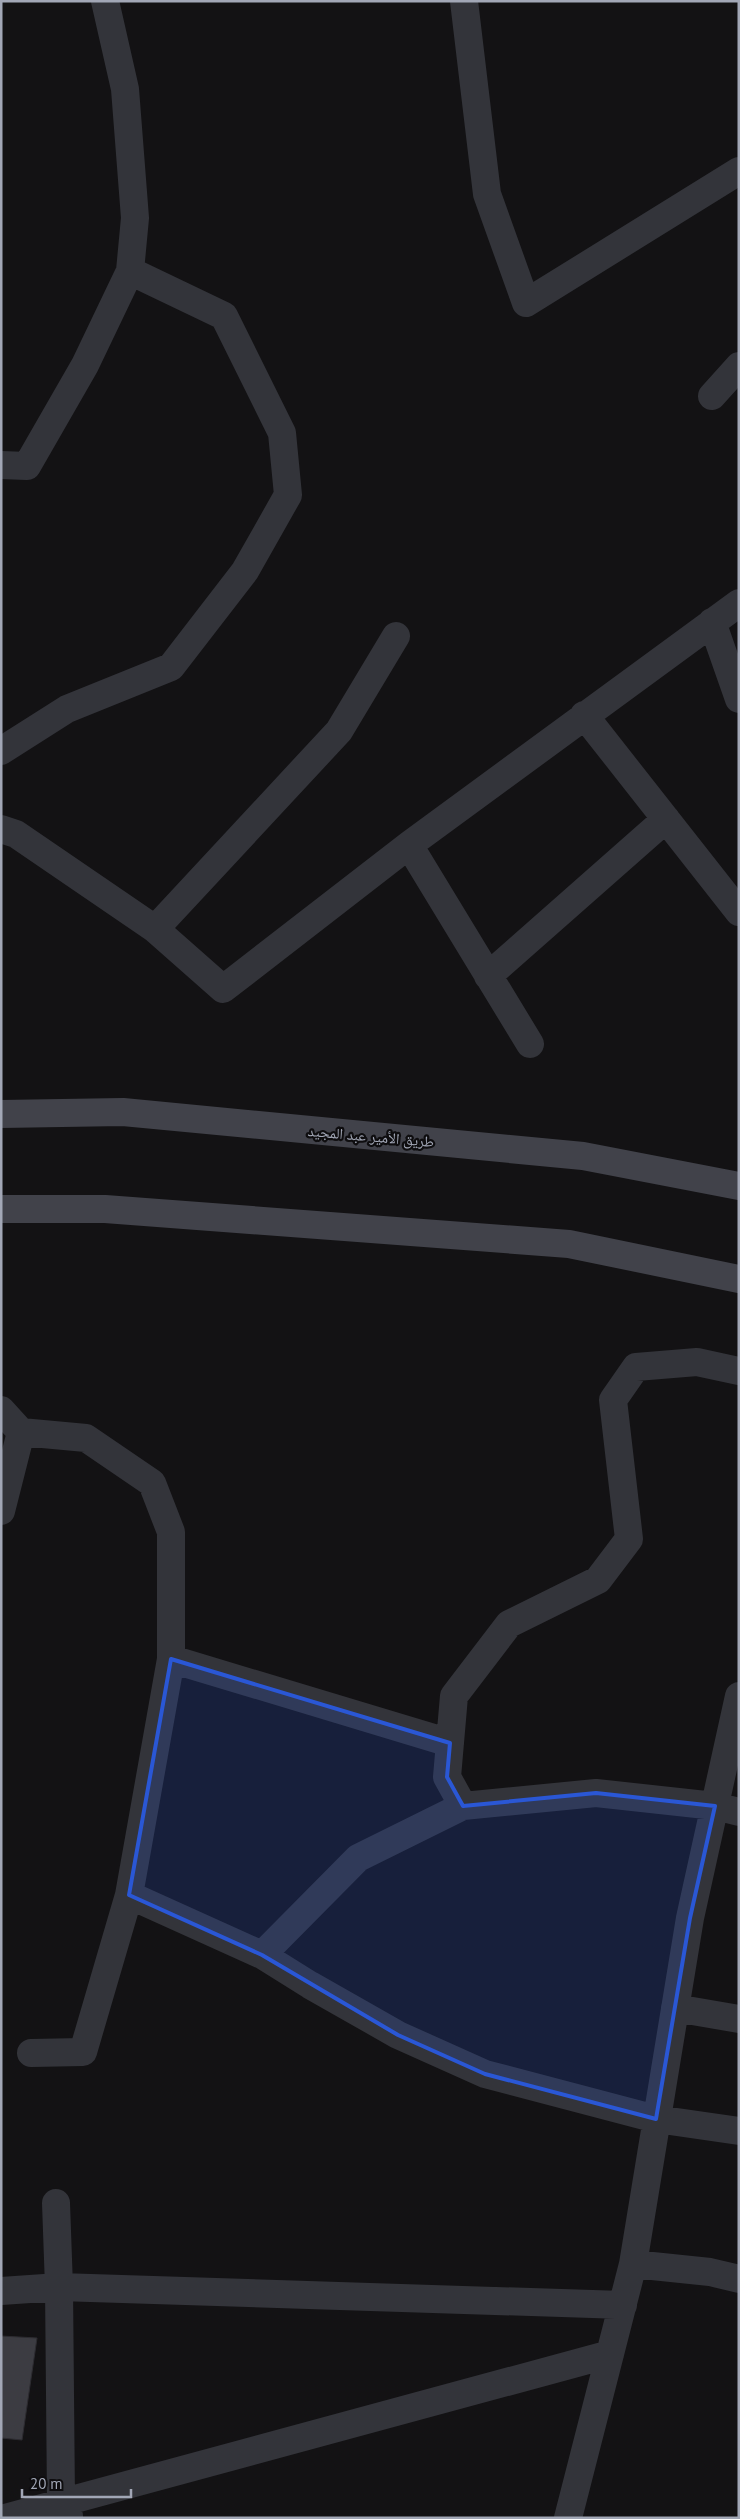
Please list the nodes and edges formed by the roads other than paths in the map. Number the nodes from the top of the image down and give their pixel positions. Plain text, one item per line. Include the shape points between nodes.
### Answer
1 (105, 1) edge
2 (464, 1) edge
3 (739, 171) edge
4 (130, 271) junction
5 (739, 366) edge
6 (712, 396) dead end
7 (1, 465) edge
8 (739, 602) edge
9 (712, 622) junction
10 (396, 636) dead end
11 (739, 699) edge
12 (584, 715) junction
13 (1, 751) edge
14 (666, 819) junction
15 (1, 829) edge
16 (409, 845) junction
17 (739, 912) edge
18 (155, 928) junction
19 (488, 976) junction
20 (530, 1044) dead end
21 (1, 1114) edge
22 (739, 1186) edge
23 (1, 1209) edge
24 (739, 1278) edge
25 (739, 1371) edge
26 (1, 1410) edge
27 (21, 1432) junction
28 (1, 1511) edge
29 (171, 1659) junction
30 (739, 1696) edge
31 (450, 1743) junction
32 (463, 1806) junction
33 (727, 1809) edge
34 (129, 1894) junction
35 (262, 1955) junction
36 (675, 2008) junction
37 (739, 2019) edge
38 (31, 2053) dead end
39 (656, 2119) junction
40 (739, 2131) edge
41 (56, 2203) dead end
42 (633, 2264) junction
43 (739, 2278) edge
44 (59, 2287) junction
45 (1, 2291) edge
46 (623, 2305) junction
47 (610, 2354) junction
48 (65, 2510) edge
49 (5, 2518) edge
50 (568, 2518) edge

1 - 4 street via 125,89 135,218
2 - 3 street via 487,194 526,303
4 - 7 street via 84,365 27,466
4 - 13 street via 224,316 282,433 288,495 245,571 171,667 67,709
5 - 6 street
8 - 9 street
9 - 11 street
9 - 12 street
10 - 18 street via 339,731
12 - 14 street
12 - 16 street
14 - 17 street
14 - 19 street
15 - 18 street via 16,834
16 - 18 street via 224,989
16 - 19 street
19 - 20 street
21 - 22 main road, طريق الأمير عبد المجيد via 123,1112 574,1155
23 - 24 main road via 105,1209 569,1244
25 - 31 street via 697,1362 636,1367 613,1400 629,1539 598,1580 509,1624 454,1696
26 - 27 street
27 - 28 street
27 - 29 street via 86,1438 152,1483 171,1532
29 - 31 street
29 - 34 street
30 - 33 street
31 - 32 street via 448,1777
32 - 33 street via 596,1793
32 - 35 street via 358,1858
33 - 36 street via 690,1918
34 - 35 street
34 - 38 street via 83,2052
35 - 39 street via 398,2035 485,2074
36 - 37 street
36 - 39 street
39 - 40 street
39 - 42 street
41 - 44 street
42 - 43 street
42 - 46 street
44 - 45 street
44 - 46 street
44 - 48 street
46 - 47 street
47 - 48 street via 232,2458
47 - 50 street
48 - 49 street

